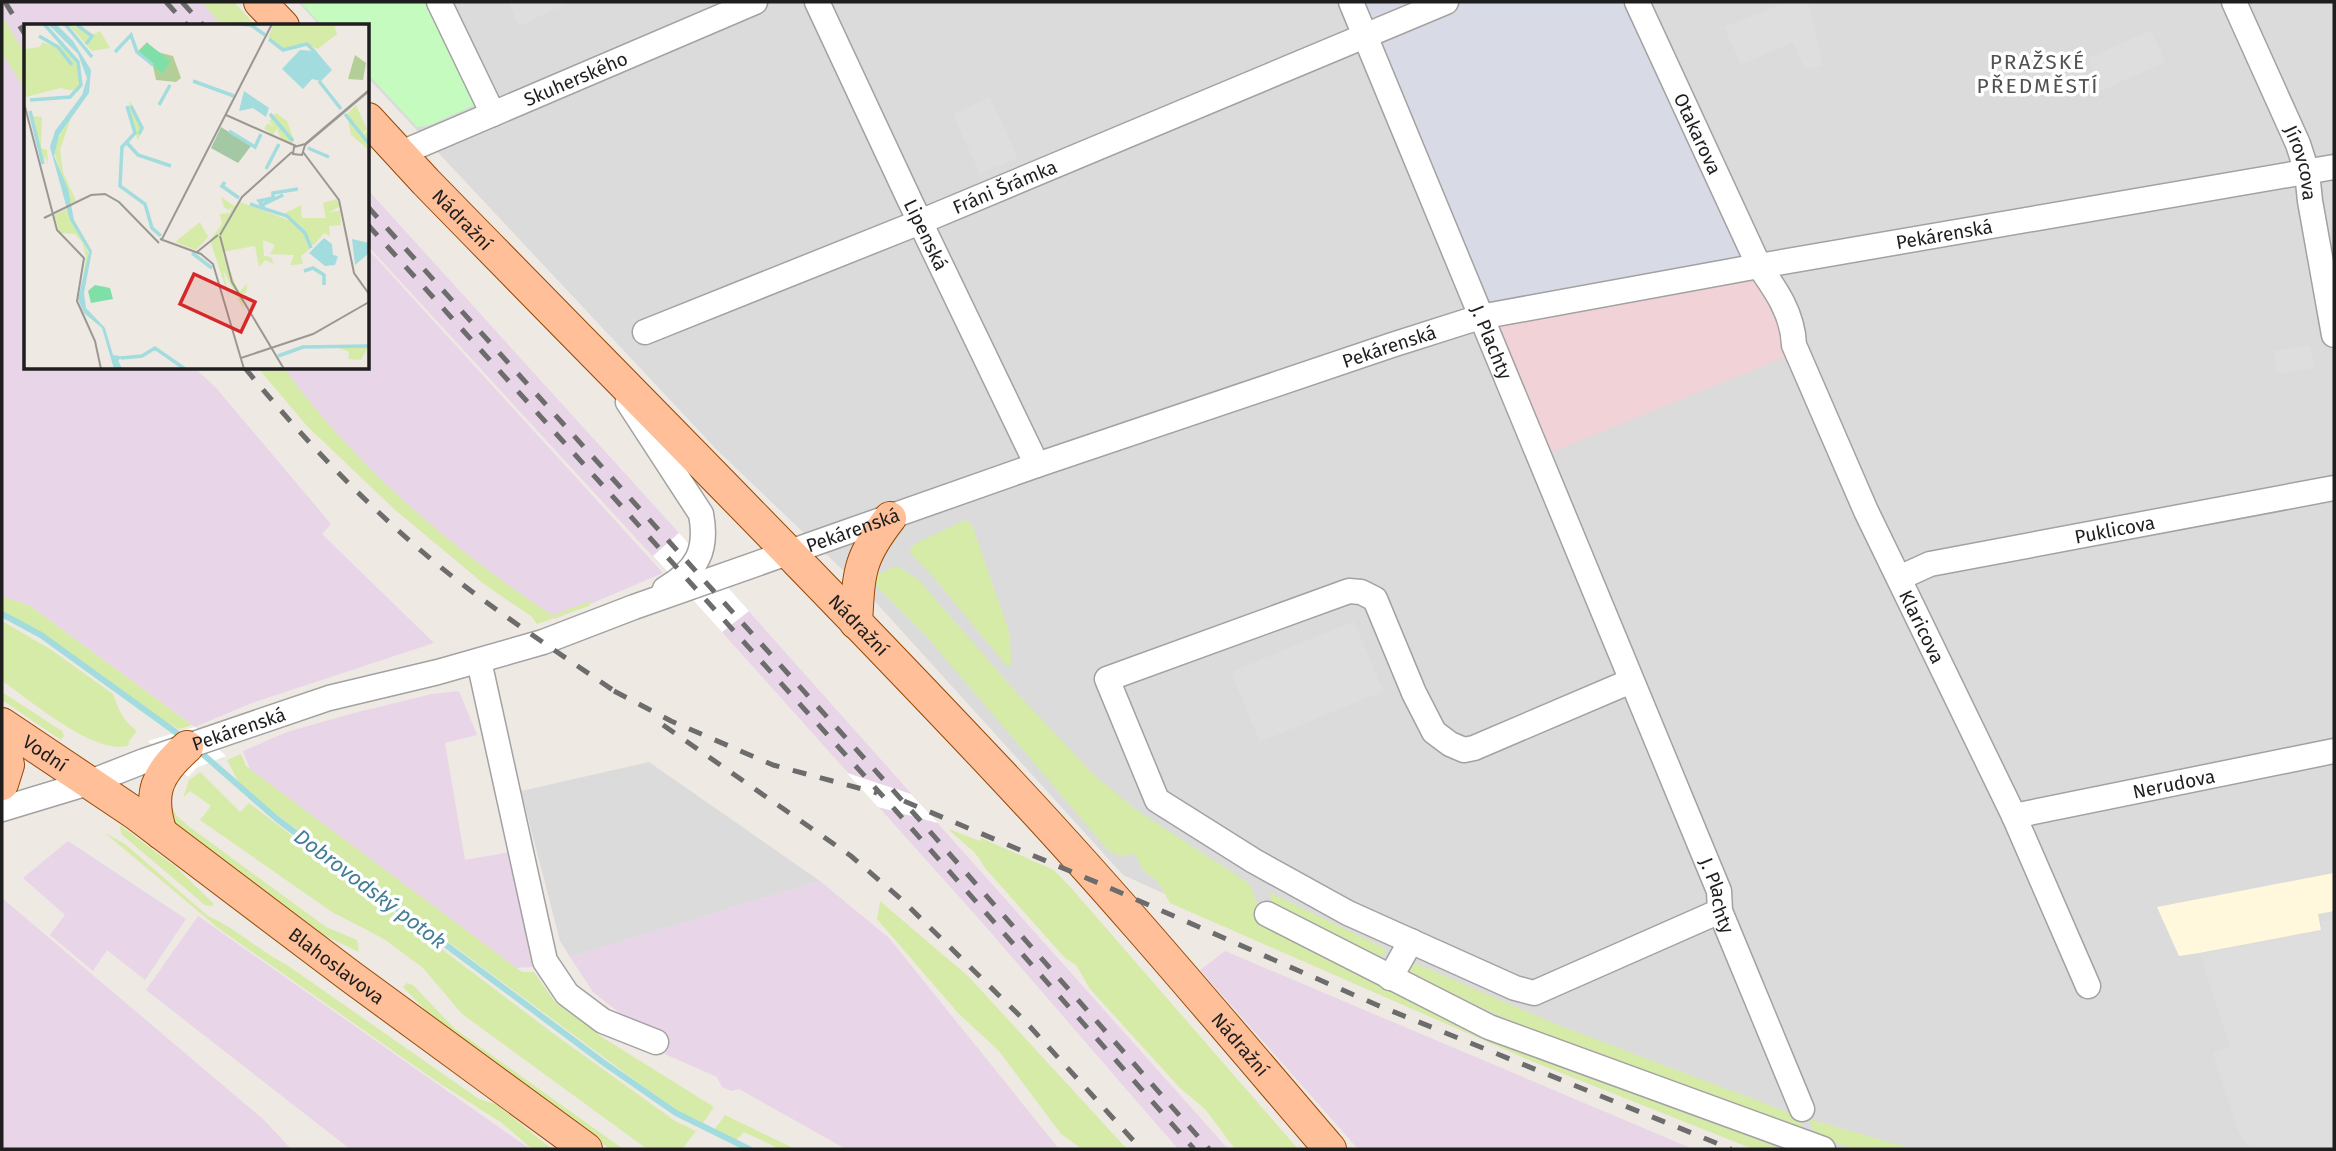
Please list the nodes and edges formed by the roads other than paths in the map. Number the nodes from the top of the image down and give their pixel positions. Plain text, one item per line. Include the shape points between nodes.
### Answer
1 (260, 2) edge
2 (439, 2) edge
3 (755, 2) edge
4 (817, 2) edge
5 (1351, 2) edge
6 (1446, 2) edge
7 (1637, 2) edge
8 (2234, 2) edge
9 (281, 24) edge
10 (1365, 36) junction
11 (493, 114) junction
12 (369, 121) edge
13 (399, 154) junction
14 (2334, 167) edge
15 (2307, 172) junction
16 (920, 222) junction
17 (1759, 266) junction
18 (1480, 317) junction
19 (645, 332) dead end
20 (2334, 335) edge
21 (598, 357) junction
22 (1037, 465) junction
23 (2334, 488) edge
24 (890, 518) junction
25 (792, 553) junction
26 (1899, 578) junction
27 (634, 607) junction
28 (856, 623) junction
29 (479, 661) junction
30 (1631, 681) junction
31 (2, 724) edge
32 (2, 736) edge
33 (182, 751) junction
34 (2334, 751) edge
35 (2, 783) edge
36 (88, 783) junction
37 (2, 809) edge
38 (2014, 817) junction
39 (161, 833) junction
40 (1720, 911) junction
41 (1267, 914) dead end
42 (1411, 941) junction
43 (1390, 978) junction
44 (2088, 986) dead end
45 (656, 1042) dead end
46 (1802, 1109) dead end
47 (586, 1149) edge
48 (1330, 1149) edge
49 (1823, 1149) edge

1 - 9 main road
2 - 11 street
3 - 11 street, Skuherského
4 - 16 street, Lipenská
5 - 10 street, J. Plachty
6 - 10 street, Fráni Šrámka
7 - 17 street, Otakarova
8 - 15 street, Jírovcova
10 - 16 street, Fráni Šrámka
10 - 18 street, J. Plachty
11 - 13 street, Skuherského
12 - 13 main road, Nádražní
13 - 21 main road, Nádražní
14 - 15 street, Pekárenská
15 - 17 street, Pekárenská
15 - 20 street, Jírovcova
16 - 19 street, Fráni Šrámka
16 - 22 street, Lipenská
17 - 18 street, Pekárenská
17 - 26 street, Klaricova via 1780,296 1794,345
18 - 22 street, Pekárenská
18 - 30 street, J. Plachty
21 - 25 main road, Nádražní
21 - 27 street via 701,514 705,533 692,568 679,581
22 - 24 street, Pekárenská
23 - 26 street, Puklicova via 1930,564
24 - 25 street, Pekárenská
24 - 28 main road via 861,565
25 - 27 street, Pekárenská
25 - 28 main road, Nádražní
26 - 38 street, Klaricova
27 - 29 street, Pekárenská
28 - 48 main road, Nádražní via 1102,885
29 - 33 street, Pekárenská via 329,698
29 - 45 street via 545,961 567,994 603,1021
30 - 40 street, J. Plachty via 1719,891
30 - 42 street via 1464,750 1434,732 1375,599 1349,591 1107,679 1157,800 1275,873
31 - 36 main road, Vodní
32 - 35 main road via 8,765
33 - 36 street, Pekárenská
33 - 39 main road via 160,776 153,802
34 - 38 street, Nerudova
36 - 37 street, Pekárenská
36 - 39 main road, Blahoslavova
38 - 44 street, Klaricova
39 - 47 main road, Blahoslavova
40 - 42 street via 1534,993
40 - 46 street, J. Plachty
41 - 43 street
42 - 43 street
43 - 49 street via 1489,1027

